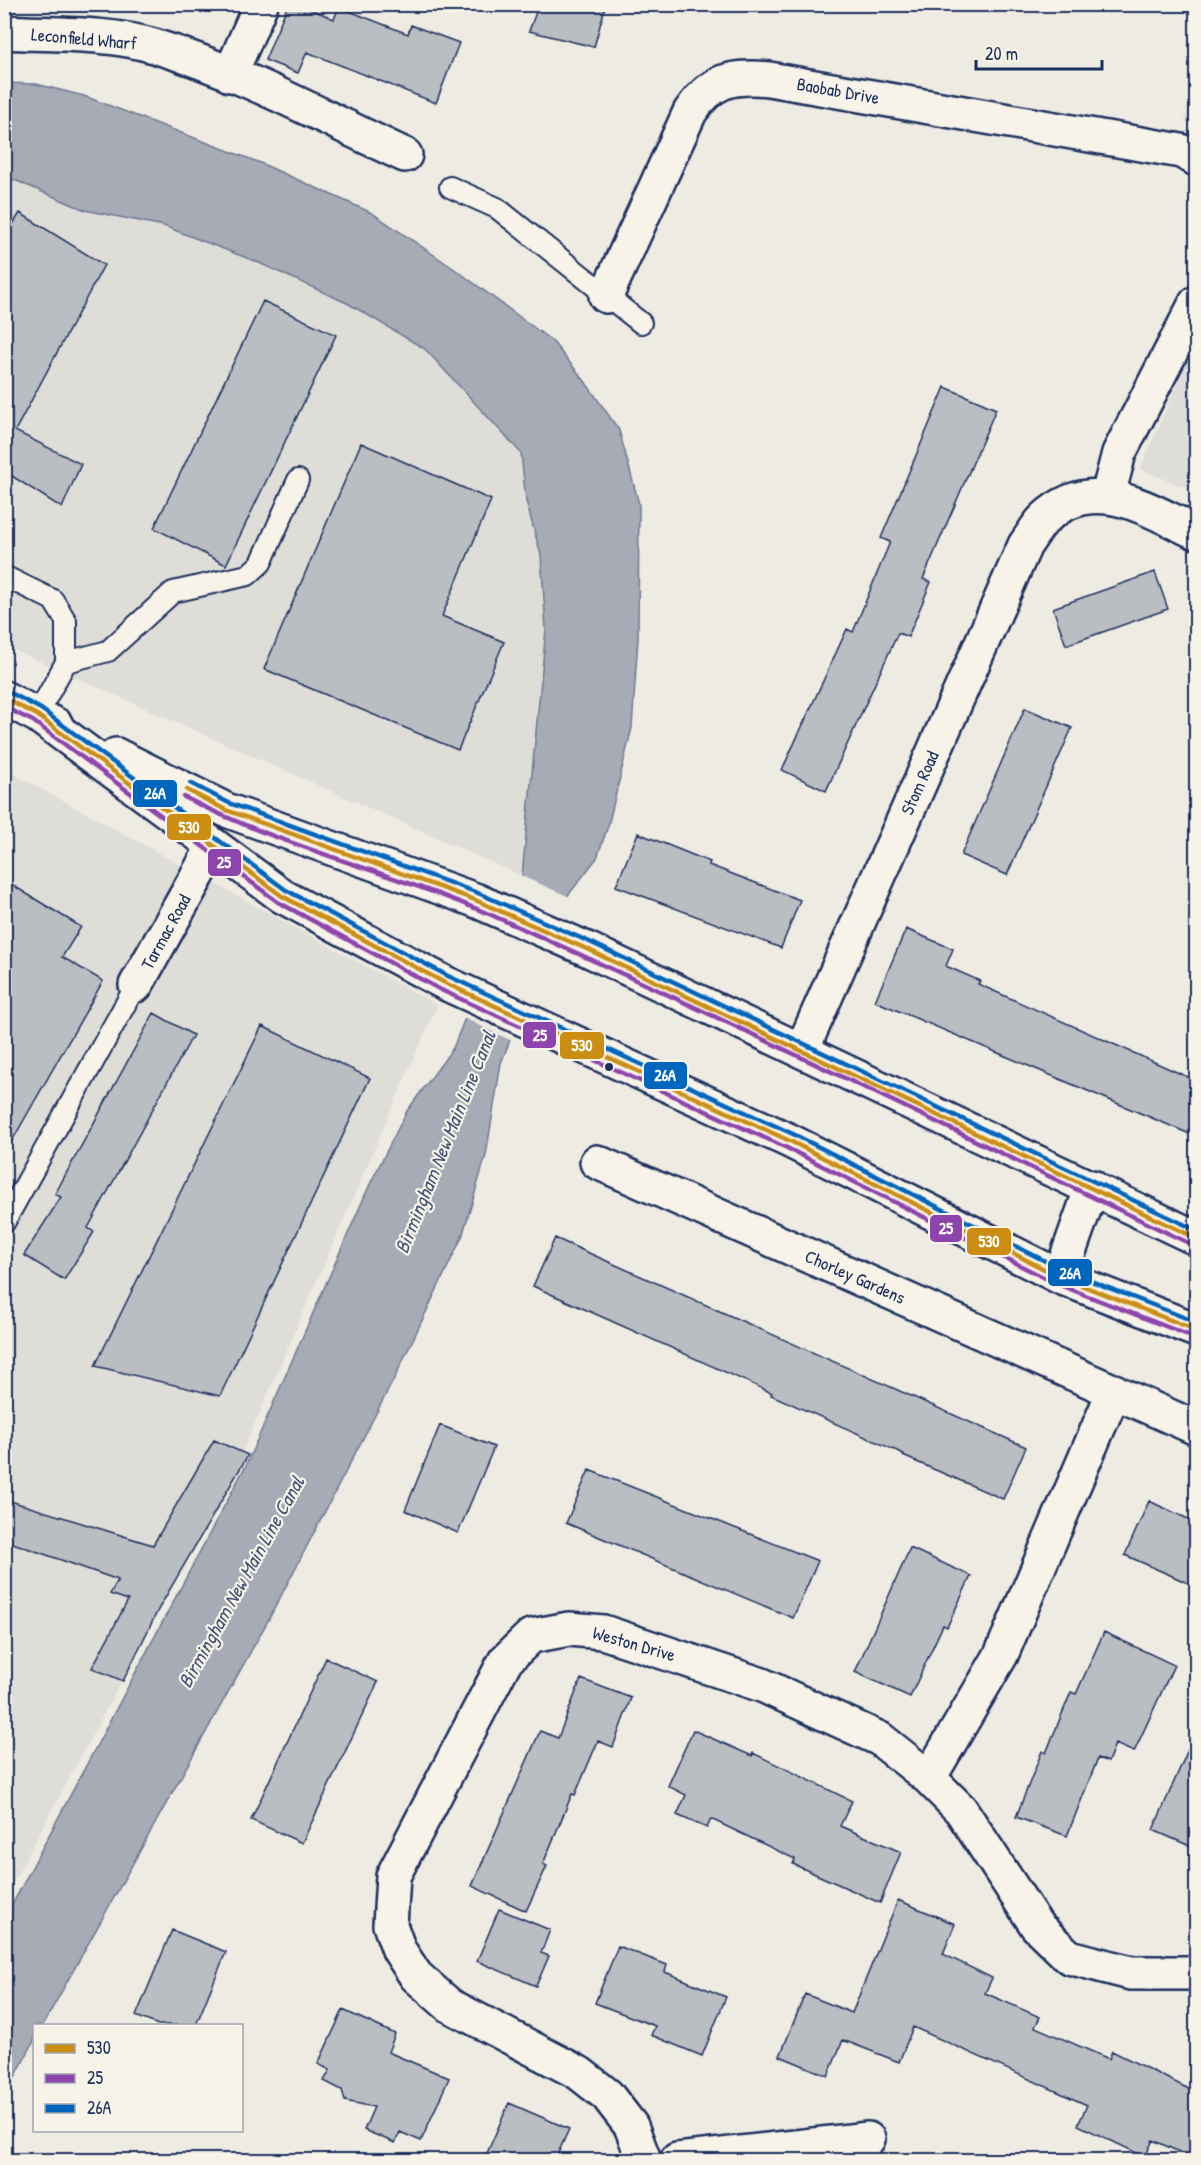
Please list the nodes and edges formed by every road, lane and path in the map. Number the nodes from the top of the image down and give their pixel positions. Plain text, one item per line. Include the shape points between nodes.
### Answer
1 (261, 4) edge
2 (4, 32) edge
3 (230, 75) junction
4 (405, 155) dead end
5 (1197, 159) edge
6 (450, 187) dead end
7 (606, 296) junction
8 (1197, 303) edge
9 (641, 323) dead end
10 (298, 480) dead end
11 (1107, 495) junction
12 (1197, 532) edge
13 (4, 576) edge
14 (66, 662) junction
15 (14, 707) edge
16 (226, 810) junction
17 (214, 846) junction
18 (136, 985) joint
19 (802, 1050) junction
20 (597, 1162) dead end
21 (1092, 1187) junction
22 (4, 1223) edge
23 (1197, 1238) edge
24 (1060, 1277) junction
25 (1197, 1330) edge
26 (1114, 1391) junction
27 (1197, 1428) edge
28 (929, 1779) junction
29 (1197, 1973) edge
30 (868, 2139) dead end
31 (794, 2155) edge
32 (644, 2160) edge
33 (677, 2160) edge

1 - 3 street
2 - 3 street, Leconfield Wharf via 112,38 153,46
3 - 4 street, Leconfield Wharf
5 - 7 street, Baobab Drive via 1181,151 745,76 720,82 702,94 690,112
6 - 7 lane via 497,208
7 - 9 lane
8 - 11 street via 1119,453
10 - 14 lane via 261,563 248,575 173,592 108,651
11 - 12 street
11 - 19 street, Stom Road via 1069,502 1044,519 1025,545
13 - 14 lane via 53,600 66,621
14 - 15 lane
15 - 16 street
15 - 17 street
16 - 17 street, Tarmac Road
16 - 19 street via 475,900
17 - 18 street, Tarmac Road
17 - 24 street via 282,896 445,982 790,1141
18 - 22 lane
19 - 21 street
20 - 26 street, Chorley Gardens
21 - 23 street
21 - 24 street
24 - 25 street
26 - 27 street, Chorley Gardens
26 - 28 street via 1001,1655
28 - 29 street, Weston Drive via 961,1810 1037,1926 1069,1957 1131,1973
28 - 32 street, Weston Drive via 880,1739 762,1685 603,1632 569,1629 531,1636 505,1661 393,1876 390,1925 399,1950 416,1976 449,2005 579,2073 607,2095 631,2126
30 - 31 street
31 - 33 street

